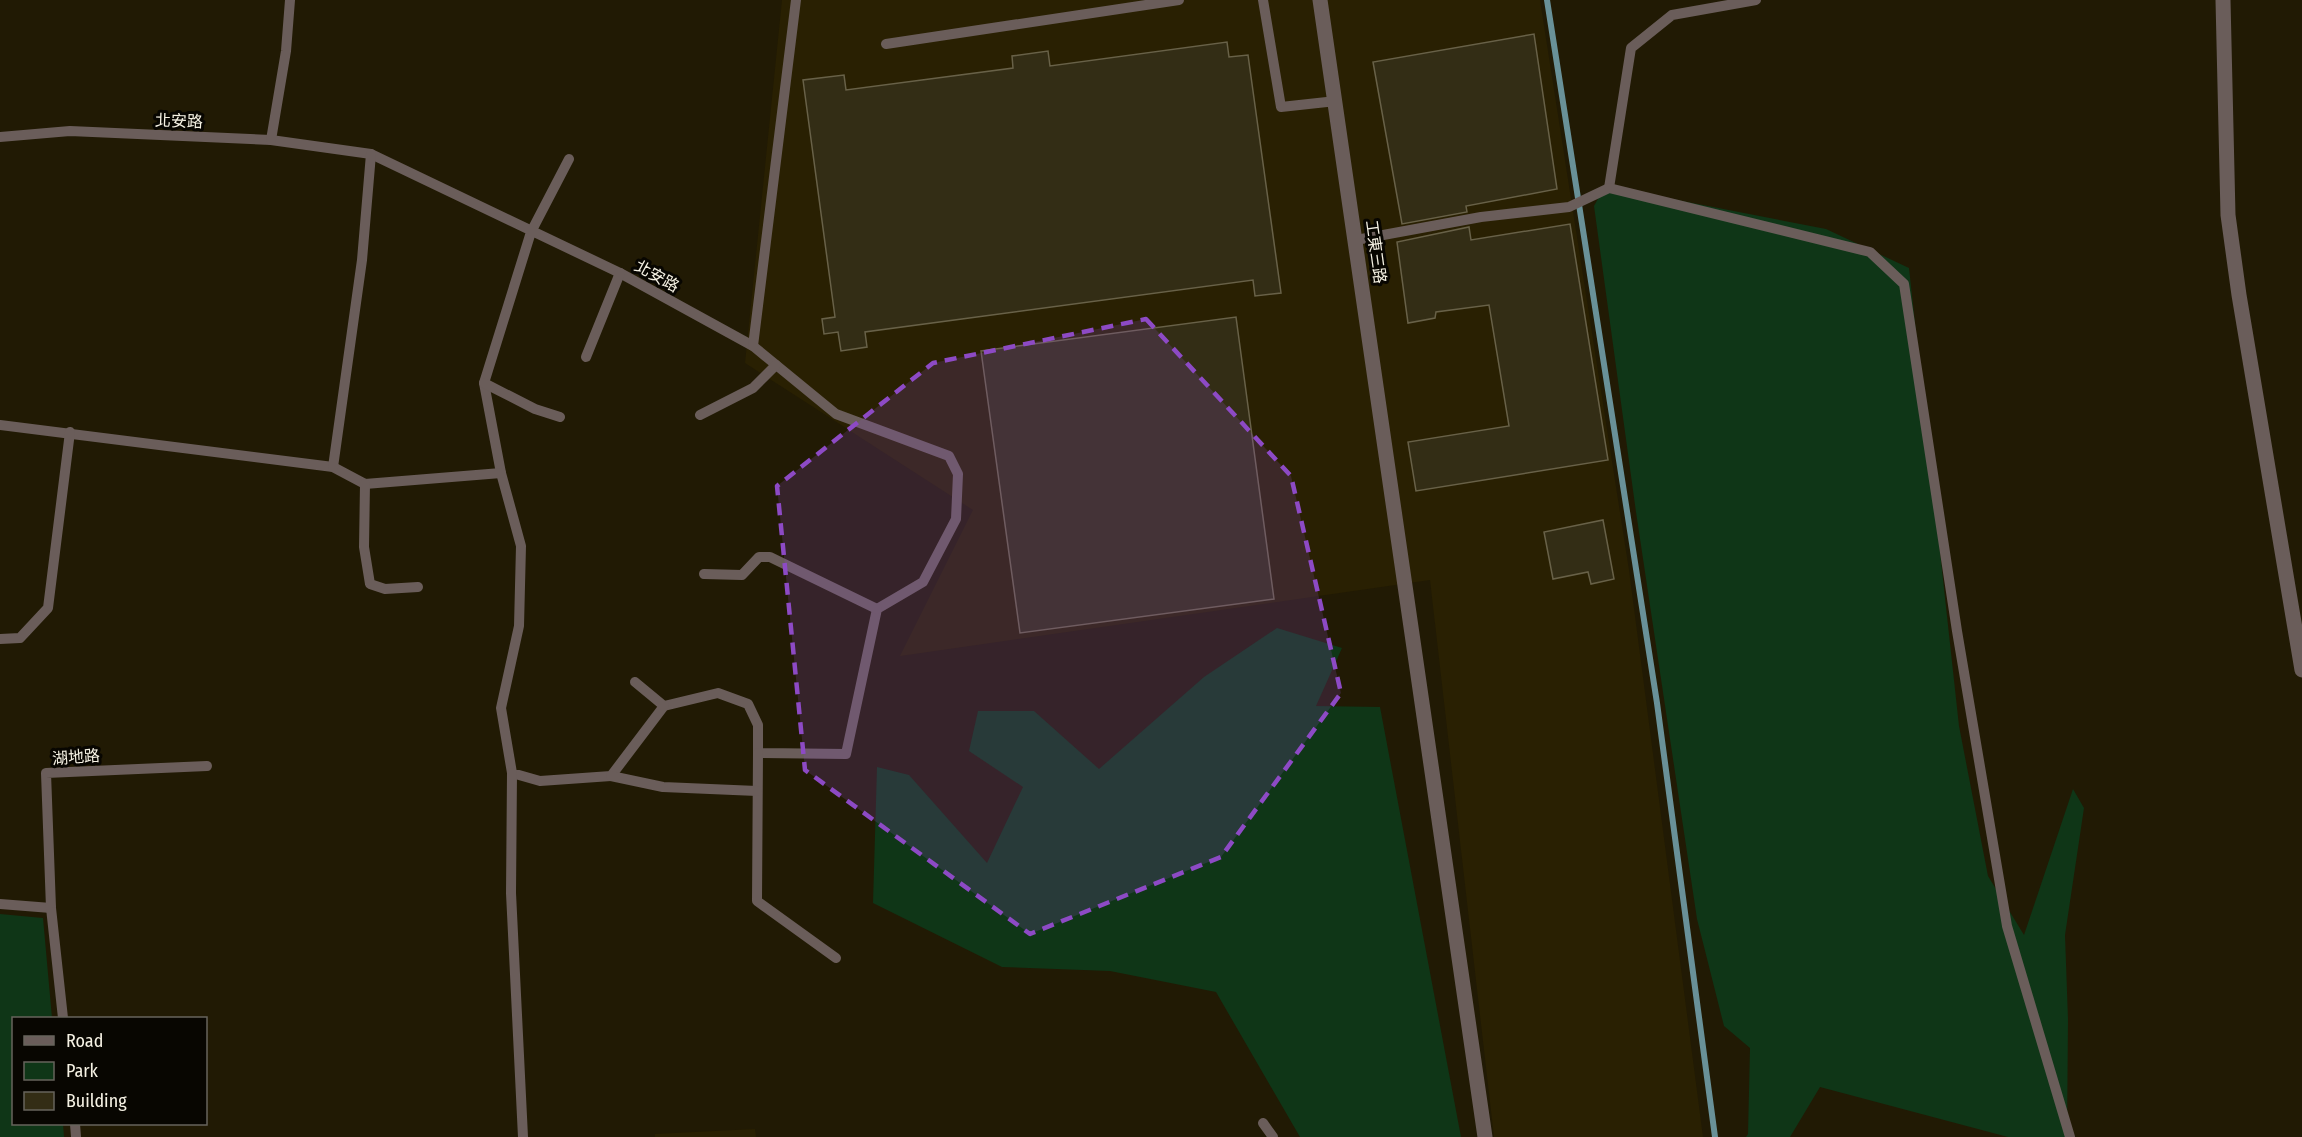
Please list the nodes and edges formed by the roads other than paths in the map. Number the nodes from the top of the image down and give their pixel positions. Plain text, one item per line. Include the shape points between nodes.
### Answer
1 (290, 0) edge
2 (796, 0) edge
3 (1179, 0) edge
4 (1263, 0) edge
5 (1320, 0) edge
6 (1756, 0) edge
7 (2223, 0) edge
8 (886, 44) dead end
9 (1336, 100) junction
10 (0, 137) edge
11 (270, 140) junction
12 (371, 154) junction
13 (569, 159) dead end
14 (1609, 188) junction
15 (531, 232) junction
16 (1356, 240) junction
17 (620, 273) junction
18 (753, 346) junction
19 (586, 357) dead end
20 (776, 365) junction
21 (484, 383) junction
22 (700, 415) dead end
23 (560, 417) dead end
24 (0, 425) edge
25 (70, 432) junction
26 (333, 467) junction
27 (501, 473) junction
28 (365, 484) junction
29 (704, 574) dead end
30 (418, 587) dead end
31 (877, 609) junction
32 (0, 639) edge
33 (2302, 670) edge
34 (634, 682) dead end
35 (664, 706) junction
36 (759, 753) junction
37 (207, 766) dead end
38 (512, 773) junction
39 (611, 776) junction
40 (757, 791) junction
41 (0, 904) edge
42 (51, 908) junction
43 (836, 957) dead end
44 (63, 1017) edge
45 (1263, 1123) dead end
46 (523, 1137) edge
47 (1273, 1137) edge
48 (1485, 1137) edge
49 (2070, 1137) edge

1 - 11 lane via 286,51
2 - 18 lane
3 - 8 lane
4 - 9 lane via 1281,107
5 - 9 street, 工東三路
6 - 14 lane via 1672,15 1631,48
7 - 33 street via 2228,215
9 - 16 street, 工東三路
10 - 11 lane, 北安路 via 70,131
11 - 12 lane, 北安路
12 - 15 lane, 北安路
12 - 26 lane via 362,260
13 - 15 lane
14 - 16 lane via 1569,207 1481,217
14 - 49 lane via 1870,252 1904,284 2007,926
15 - 17 lane, 北安路
15 - 21 lane
16 - 48 street, 工東三路
17 - 18 lane, 北安路
17 - 19 lane
18 - 20 lane, 北安路
20 - 22 lane via 753,388
20 - 31 lane, 北安路 via 836,414 949,456 958,474 956,519 923,582
21 - 23 lane
21 - 27 lane
24 - 25 lane
25 - 26 lane
25 - 32 lane via 48,608 20,638
26 - 28 lane
27 - 28 lane
27 - 38 lane via 521,546 519,626 501,708
28 - 30 lane via 364,548 370,584 385,589
29 - 31 lane via 742,575 759,556 770,556
31 - 36 lane via 846,754
34 - 35 lane
35 - 36 lane via 718,693 734,696 748,704 759,725
35 - 39 lane
36 - 40 lane
37 - 42 lane, 湖地路 via 46,773
38 - 39 lane via 540,781
38 - 46 lane via 511,893
39 - 40 lane via 663,787
40 - 43 lane via 757,900
41 - 42 lane
42 - 44 lane, 湖地路
45 - 47 lane

